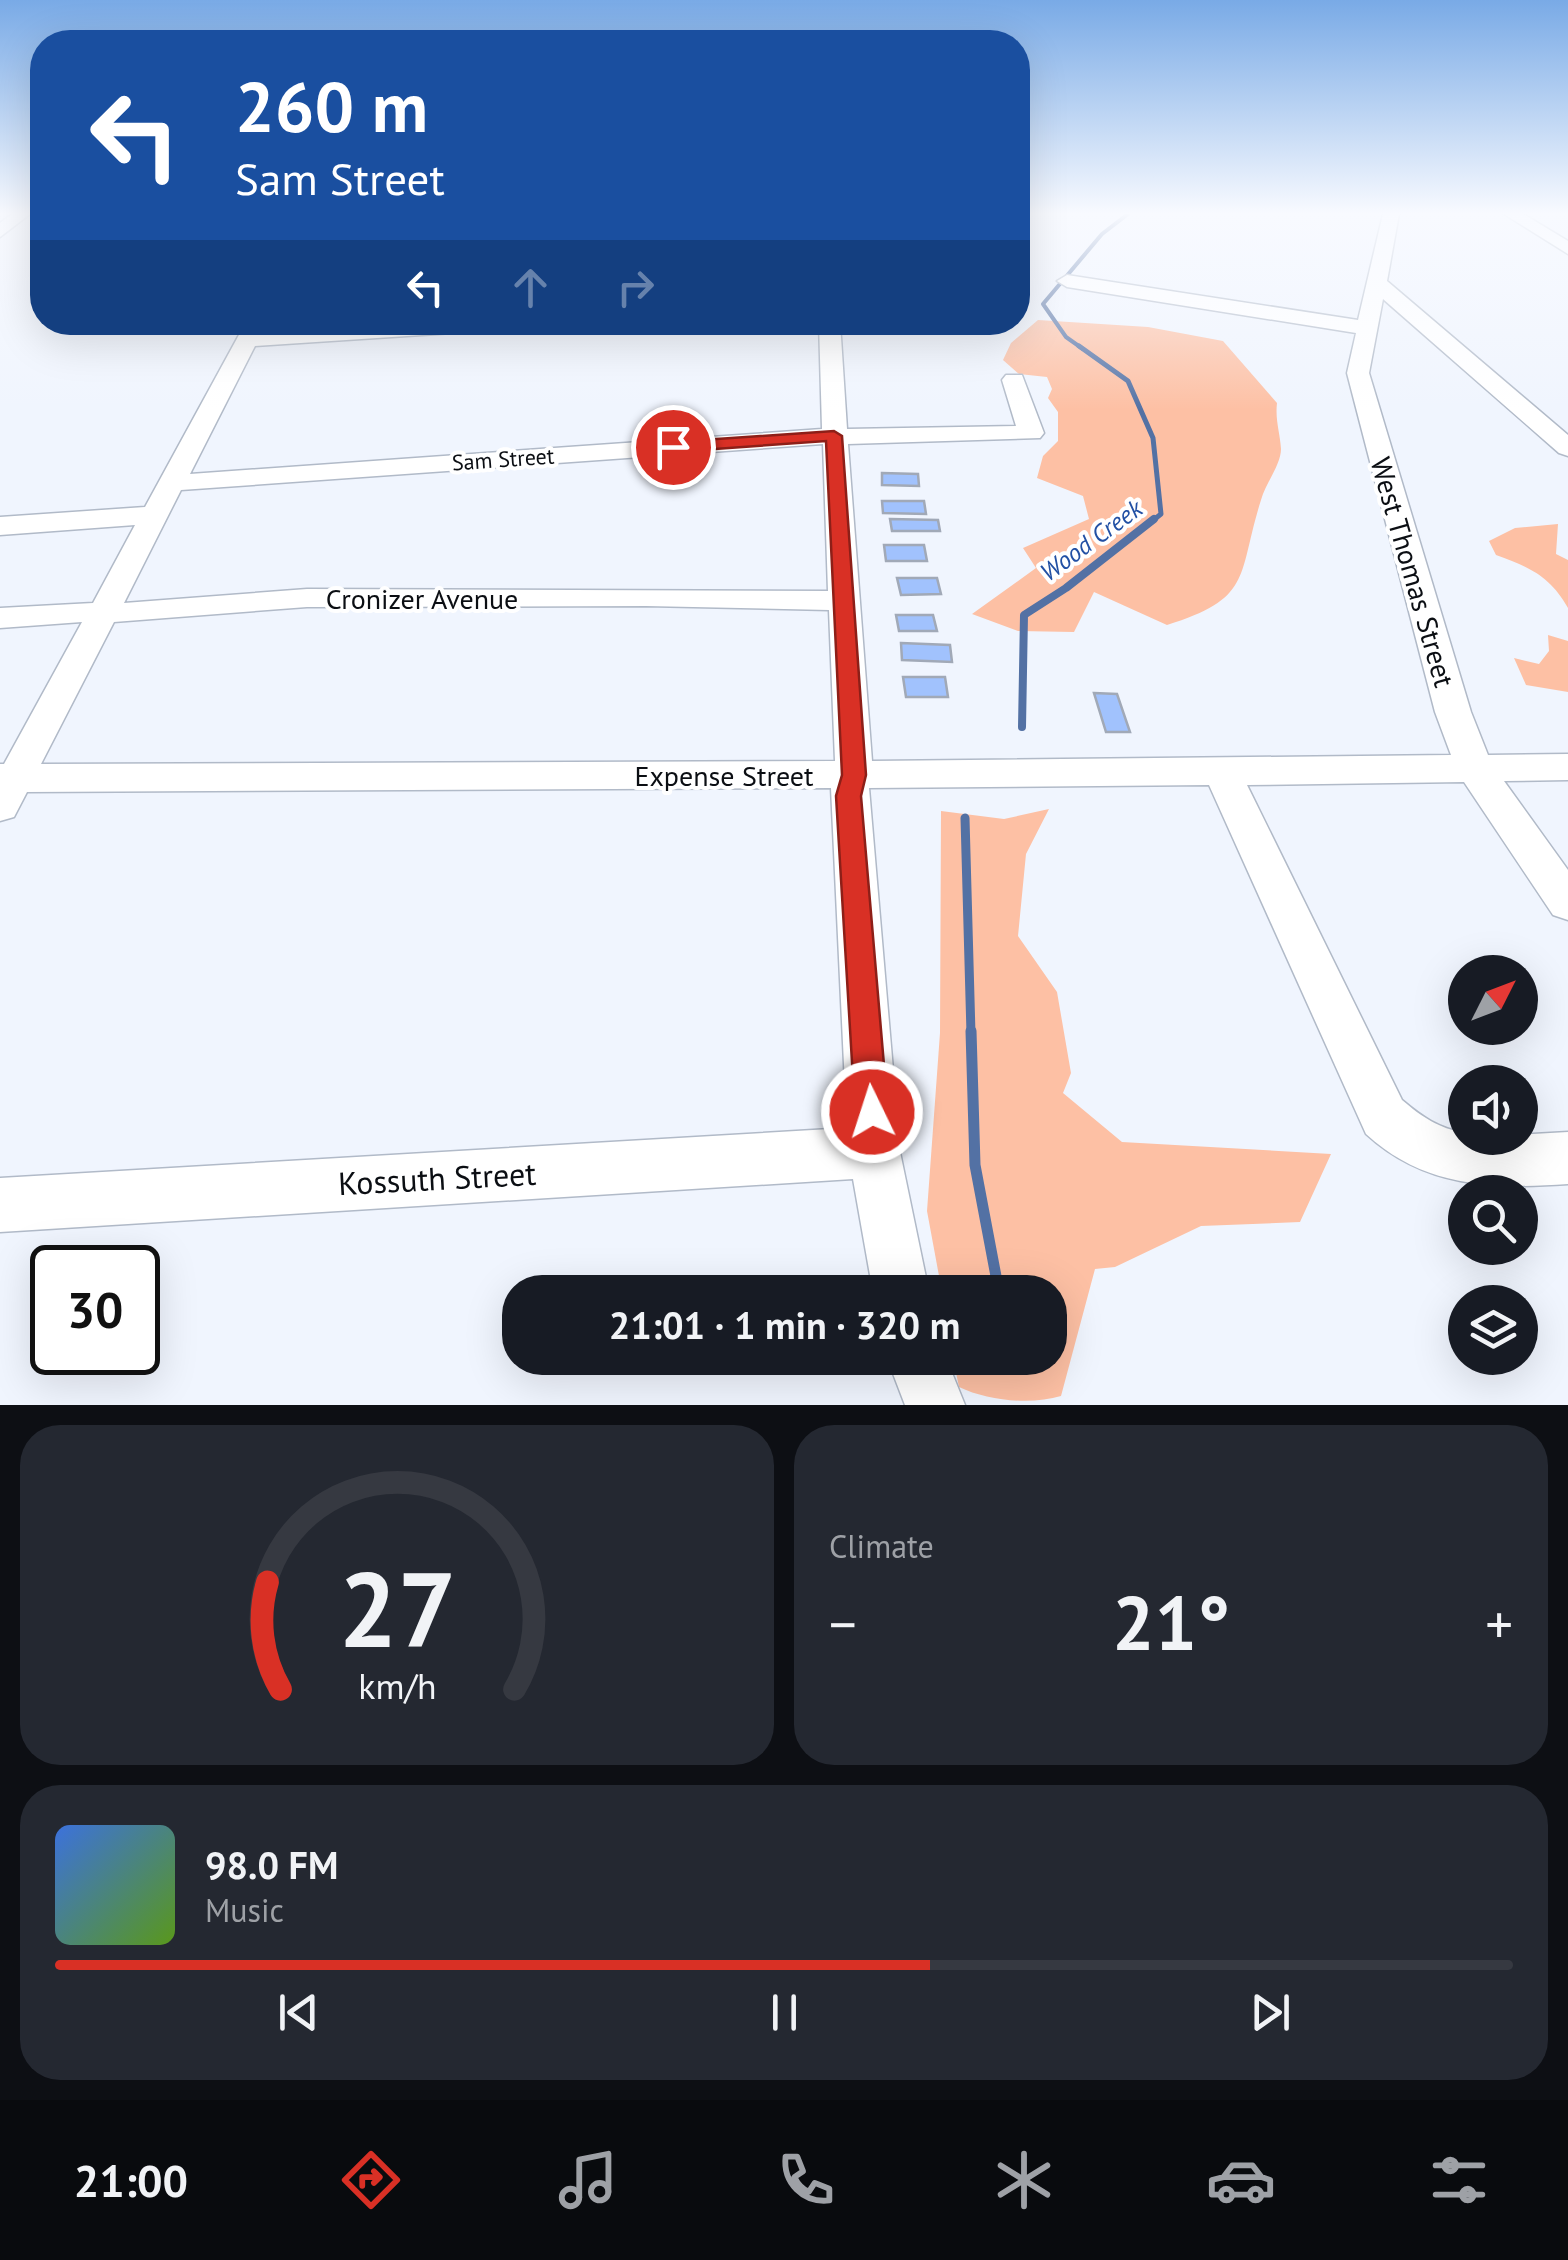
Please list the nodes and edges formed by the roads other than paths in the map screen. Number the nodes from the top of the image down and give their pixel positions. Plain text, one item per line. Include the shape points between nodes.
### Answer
1 (1067, 280) dead end
2 (1377, 280) edge
3 (1376, 283) junction
4 (1366, 328) junction
5 (251, 335) edge
6 (830, 335) edge
7 (1014, 380) dead end
8 (834, 436) junction
9 (1568, 448) edge
10 (173, 483) junction
11 (156, 515) junction
12 (0, 526) edge
13 (845, 602) junction
14 (104, 612) junction
15 (0, 618) edge
16 (1568, 767) edge
17 (1474, 769) junction
18 (1222, 772) junction
19 (854, 775) junction
20 (5, 788) edge
21 (1568, 903) edge
22 (874, 1152) junction
23 (1568, 1158) edge
24 (0, 1205) edge
25 (898, 1275) edge
26 (924, 1375) edge
27 (935, 1405) edge

1 - 4 street
2 - 3 street, West Thomas Street
3 - 4 street, West Thomas Street
3 - 9 street
4 - 17 street, West Thomas Street via 1358,373
5 - 10 street
6 - 8 street
7 - 8 street, Sam Street via 1031,434
8 - 10 street, Sam Street
8 - 13 street
10 - 11 street
11 - 12 street
11 - 14 street
13 - 14 street, Cronizer Avenue via 306,598
13 - 19 street
14 - 15 street, Cronizer Avenue
14 - 20 street
16 - 17 street, Expense Street
17 - 18 street, Expense Street
17 - 21 street, West Thomas Street
18 - 19 street, Expense Street
18 - 23 street via 1384,1118 1405,1139 1456,1160
19 - 20 street, Expense Street
19 - 22 street via 848,796
22 - 24 street, Kossuth Street
22 - 25 street
26 - 27 street

